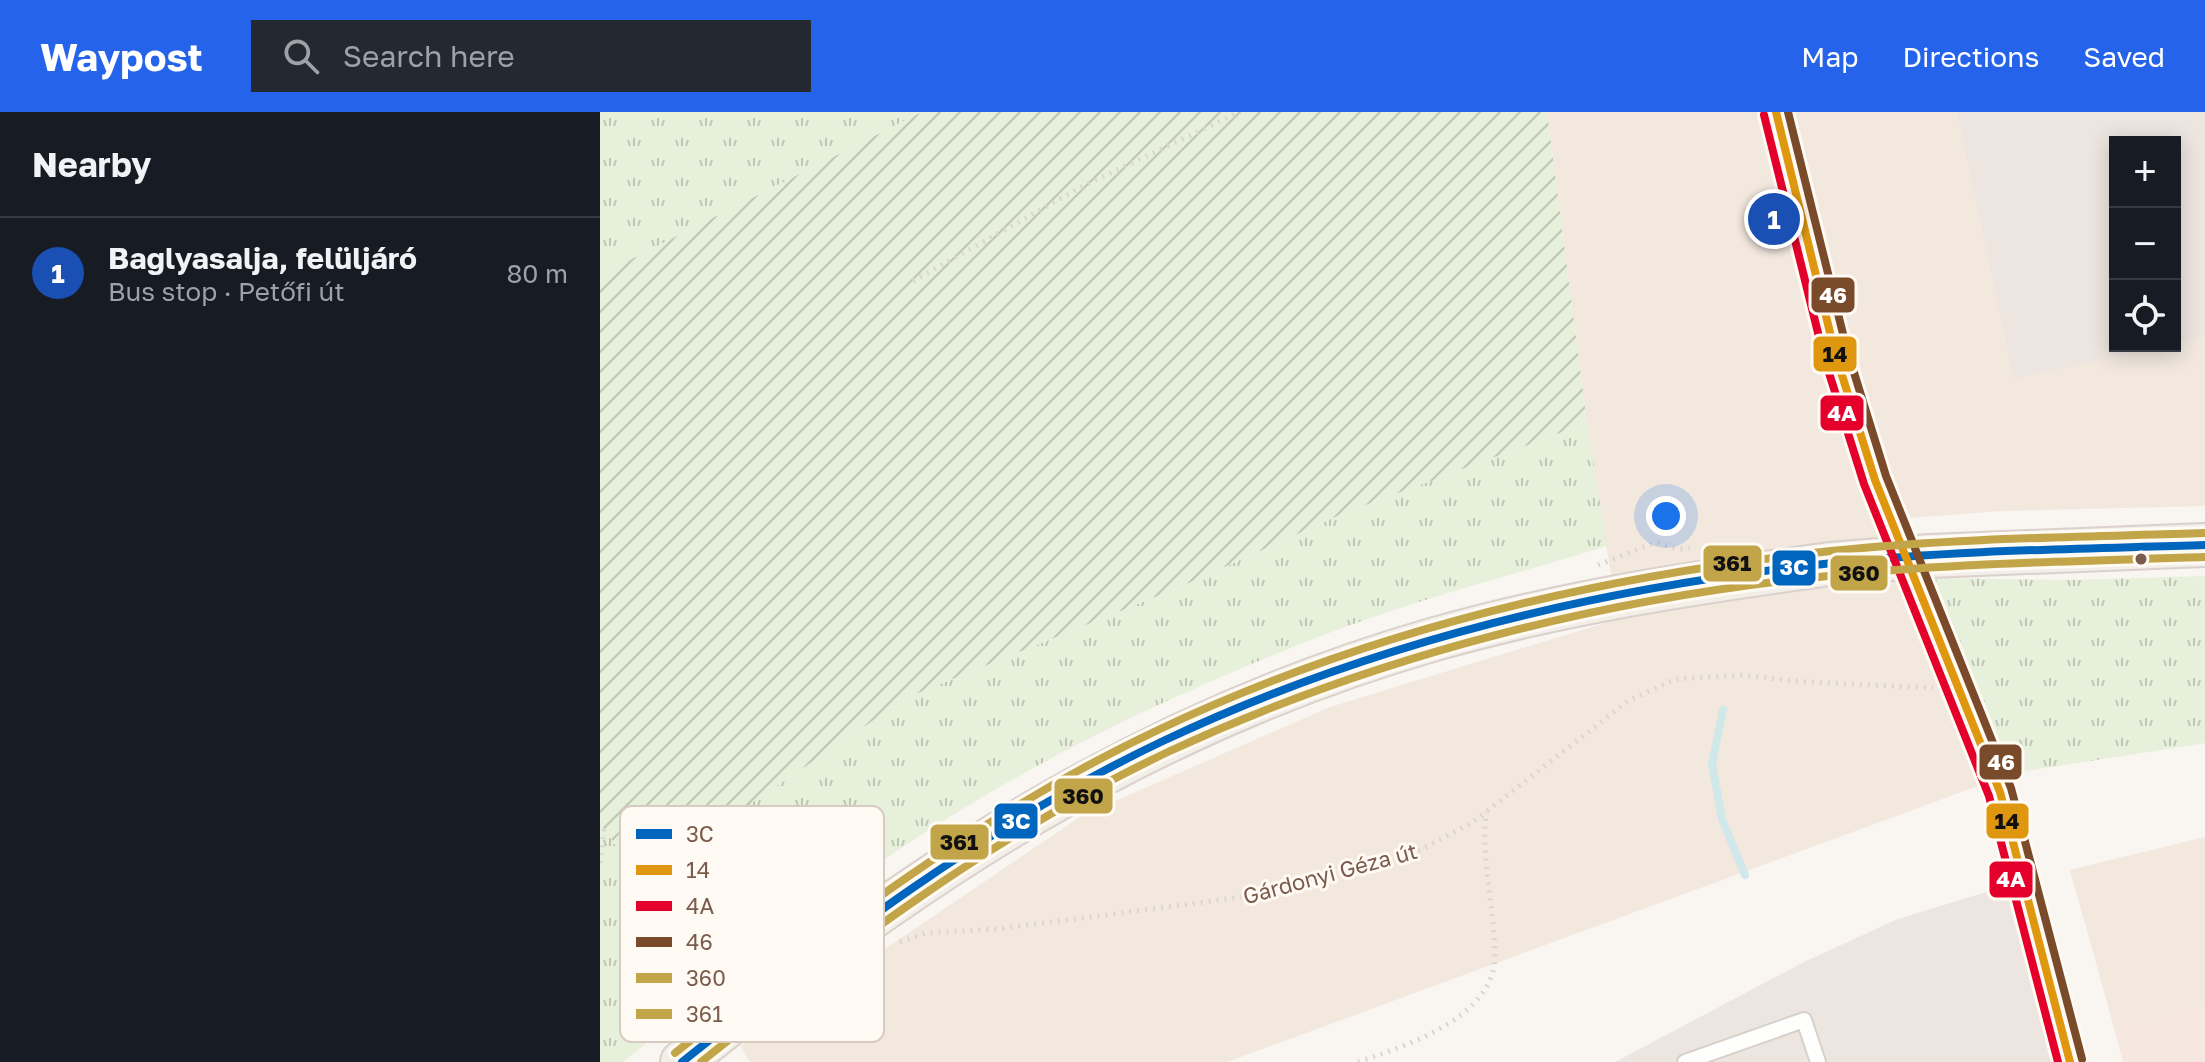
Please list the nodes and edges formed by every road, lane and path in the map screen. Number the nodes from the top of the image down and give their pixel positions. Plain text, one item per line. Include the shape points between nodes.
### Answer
1 (1240, 112) edge
2 (1776, 112) edge
3 (913, 281) dead end
4 (2205, 545) edge
5 (1920, 563) junction
6 (1957, 685) junction
7 (1486, 811) junction
8 (604, 829) dead end
9 (600, 863) edge
10 (884, 907) edge
11 (893, 946) dead end
12 (707, 1042) edge
13 (2061, 1059) edge
14 (682, 1062) edge
15 (1358, 1062) edge
16 (1685, 1062) edge
17 (1818, 1062) edge

1 - 3 path via 1085,185
2 - 5 street via 1835,353 1875,480
4 - 5 main road
5 - 6 street
5 - 10 main road, bridge via 1830,564 1587,601 1373,659 1245,707 1078,785
6 - 7 path, Gárdonyi Géza út via 1923,690 1744,675 1675,679 1628,701
6 - 13 street via 2007,814
7 - 11 path, Gárdonyi Géza út via 1420,850 1273,893 1044,924 926,933
7 - 15 path via 1486,882 1495,956 1491,975 1462,1014 1436,1033
8 - 9 path
12 - 14 main road, bridge
16 - 17 lane via 1804,1020

